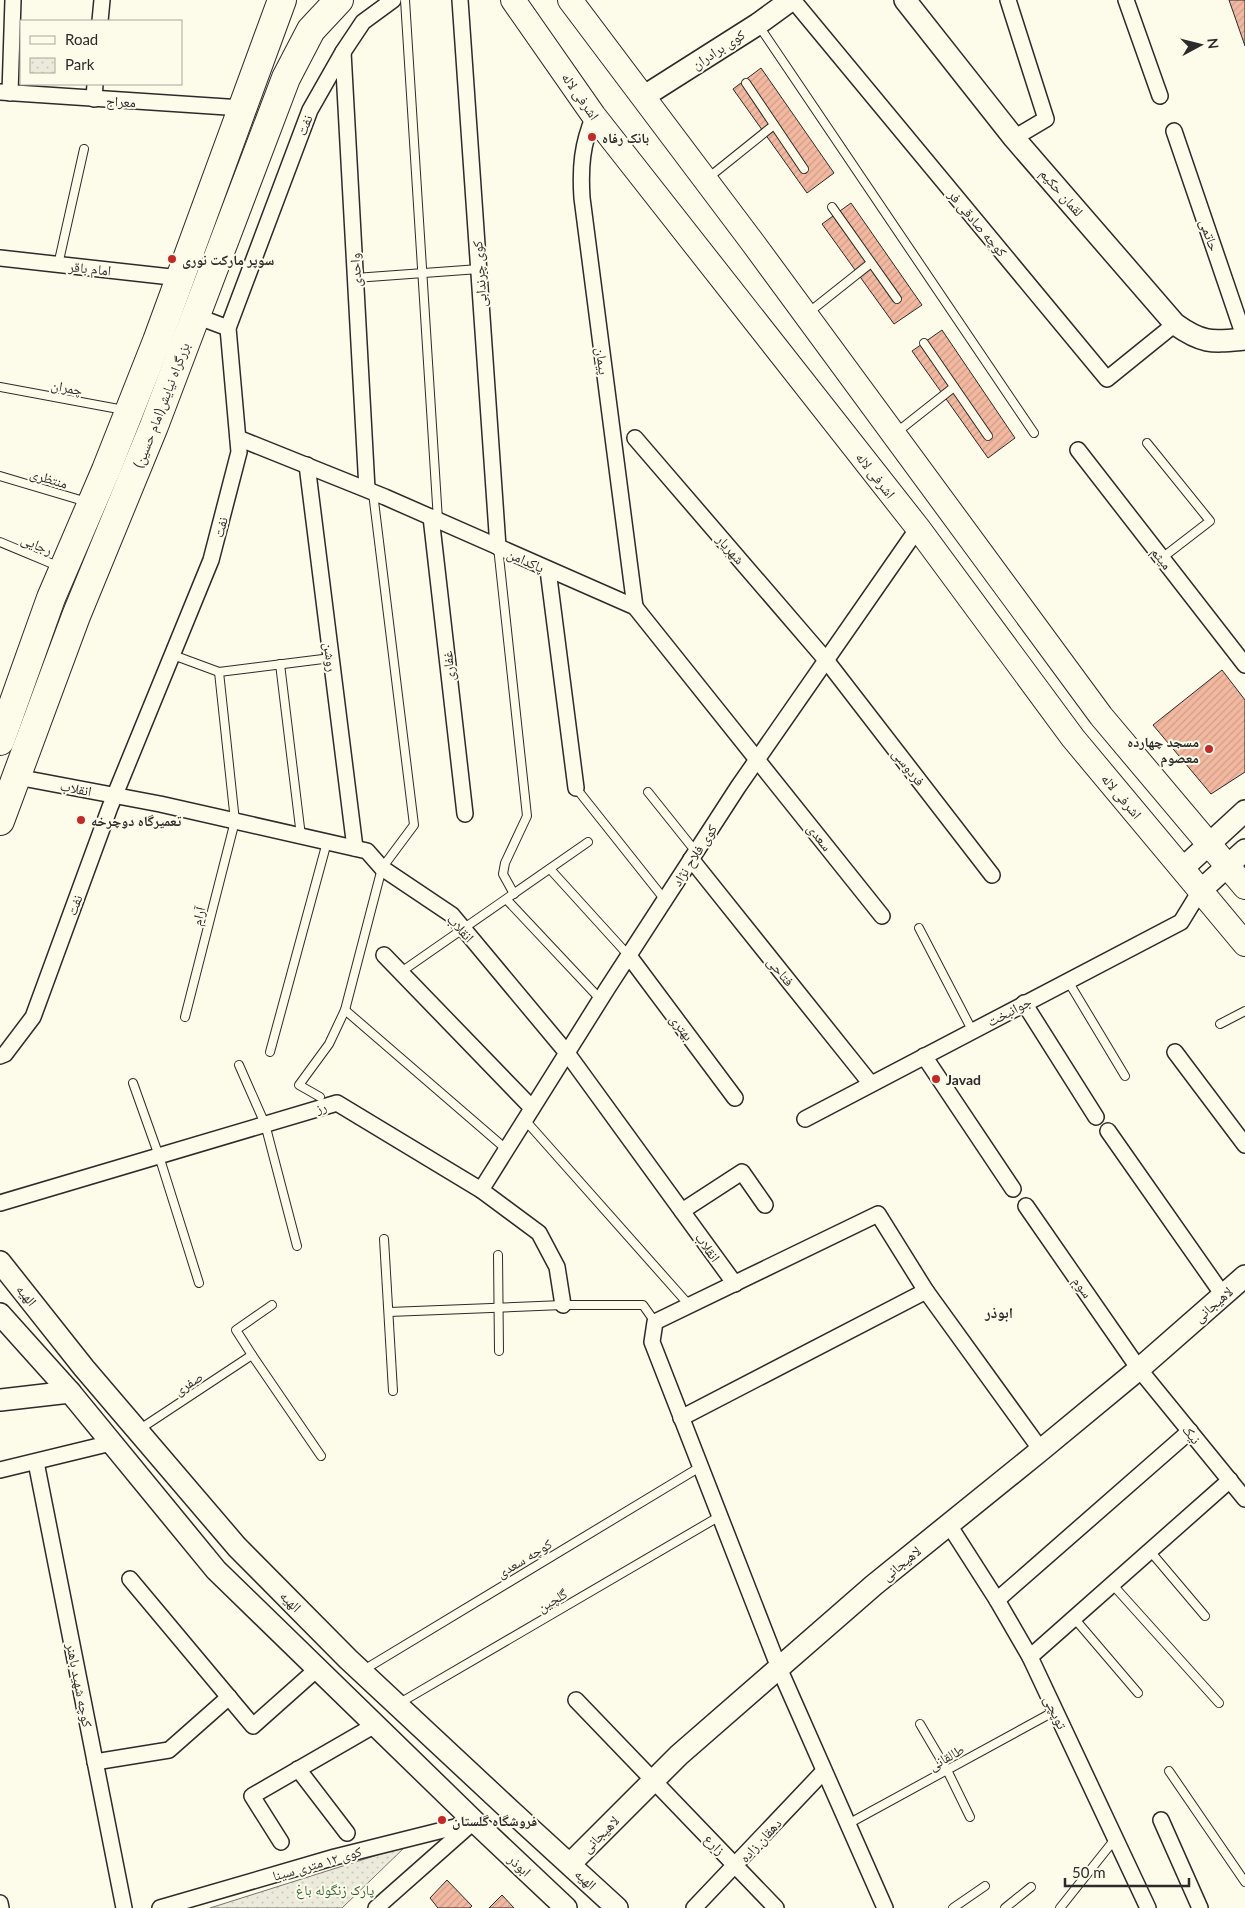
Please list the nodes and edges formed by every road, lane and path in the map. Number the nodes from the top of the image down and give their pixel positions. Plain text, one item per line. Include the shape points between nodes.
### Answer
1 (13, 0) edge
2 (102, 0) edge
3 (339, 0) edge
4 (393, 0) edge
5 (406, 0) edge
6 (460, 0) edge
7 (513, 0) edge
8 (570, 0) edge
9 (792, 0) edge
10 (905, 0) edge
11 (1008, 0) edge
12 (1126, 0) edge
13 (279, 1) edge
14 (100, 20) edge
15 (758, 24) junction
16 (343, 52) junction
17 (746, 83) dead end
18 (95, 85) edge
19 (5, 92) edge
20 (1160, 96) dead end
21 (643, 97) junction
22 (94, 100) junction
23 (242, 108) junction
24 (594, 116) junction
25 (774, 125) junction
26 (1174, 132) dead end
27 (1014, 138) junction
28 (84, 148) dead end
29 (804, 169) dead end
30 (706, 180) junction
31 (832, 207) dead end
32 (0, 258) edge
33 (871, 263) junction
34 (58, 265) junction
35 (478, 269) junction
36 (423, 274) junction
37 (180, 278) junction
38 (355, 278) junction
39 (897, 299) dead end
40 (806, 315) junction
41 (196, 316) junction
42 (1174, 324) junction
43 (228, 328) junction
44 (1245, 339) edge
45 (924, 343) dead end
46 (0, 387) edge
47 (954, 387) junction
48 (129, 411) junction
49 (894, 434) junction
50 (1034, 434) dead end
51 (988, 436) dead end
52 (238, 438) junction
53 (635, 438) dead end
54 (1147, 444) dead end
55 (1078, 450) dead end
56 (306, 465) junction
57 (0, 476) edge
58 (370, 490) junction
59 (91, 504) junction
60 (435, 519) junction
61 (918, 528) junction
62 (0, 542) edge
63 (498, 547) junction
64 (1162, 558) junction
65 (64, 569) junction
66 (548, 570) junction
67 (635, 608) junction
68 (173, 655) junction
69 (331, 658) junction
70 (826, 660) junction
71 (280, 664) junction
72 (1245, 665) edge
73 (219, 672) junction
74 (5, 711) edge
75 (0, 741) edge
76 (758, 759) junction
77 (17, 777) junction
78 (576, 788) joint
79 (648, 792) dead end
80 (116, 796) junction
81 (1245, 811) edge
82 (465, 814) dead end
83 (0, 821) edge
84 (235, 821) junction
85 (301, 836) junction
86 (327, 842) junction
87 (588, 842) dead end
88 (1209, 844) junction
89 (355, 848) junction
90 (1245, 850) edge
91 (694, 855) junction
92 (1227, 866) junction
93 (382, 868) junction
94 (550, 869) junction
95 (1182, 869) junction
96 (992, 875) dead end
97 (1245, 887) edge
98 (1200, 891) junction
99 (514, 894) junction
100 (507, 900) junction
101 (665, 900) junction
102 (882, 916) dead end
103 (919, 928) dead end
104 (464, 930) junction
105 (1245, 944) edge
106 (384, 955) dead end
107 (628, 956) junction
108 (401, 972) junction
109 (1068, 981) junction
110 (601, 1000) junction
111 (1024, 1003) junction
112 (345, 1010) junction
113 (1245, 1011) edge
114 (185, 1017) dead end
115 (1220, 1024) dead end
116 (972, 1030) junction
117 (270, 1052) dead end
118 (567, 1052) junction
119 (1175, 1052) dead end
120 (0, 1056) edge
121 (924, 1056) junction
122 (239, 1064) dead end
123 (1125, 1076) dead end
124 (133, 1084) dead end
125 (871, 1084) junction
126 (320, 1097) dead end
127 (735, 1098) dead end
128 (528, 1114) junction
129 (1096, 1116) dead end
130 (805, 1119) dead end
131 (265, 1124) junction
132 (1108, 1131) dead end
133 (1245, 1145) edge
134 (506, 1149) junction
135 (159, 1156) junction
136 (1013, 1188) dead end
137 (481, 1190) junction
138 (0, 1204) edge
139 (764, 1205) dead end
140 (1026, 1206) dead end
141 (682, 1211) junction
142 (384, 1239) dead end
143 (296, 1246) dead end
144 (498, 1255) dead end
145 (0, 1262) edge
146 (1245, 1276) edge
147 (199, 1283) dead end
148 (735, 1284) junction
149 (926, 1291) junction
150 (1223, 1296) junction
151 (272, 1305) dead end
152 (563, 1305) junction
153 (690, 1306) junction
154 (497, 1308) junction
155 (389, 1312) junction
156 (0, 1314) edge
157 (655, 1322) junction
158 (499, 1351) dead end
159 (252, 1355) junction
160 (1139, 1369) junction
161 (393, 1390) dead end
162 (70, 1392) junction
163 (0, 1400) edge
164 (682, 1418) junction
165 (138, 1430) junction
166 (1190, 1431) junction
167 (111, 1443) junction
168 (1041, 1450) junction
169 (321, 1456) dead end
170 (36, 1462) junction
171 (700, 1467) junction
172 (0, 1470) edge
173 (1230, 1480) junction
174 (1245, 1499) edge
175 (720, 1516) junction
176 (949, 1525) junction
177 (1150, 1551) junction
178 (130, 1579) dead end
179 (1112, 1584) junction
180 (996, 1600) junction
181 (1205, 1616) dead end
182 (1074, 1618) junction
183 (1030, 1657) junction
184 (779, 1668) junction
185 (317, 1669) junction
186 (362, 1671) junction
187 (1138, 1693) dead end
188 (229, 1697) junction
189 (576, 1700) dead end
190 (1218, 1703) dead end
191 (397, 1705) junction
192 (1055, 1711) junction
193 (920, 1724) dead end
194 (375, 1725) junction
195 (95, 1762) junction
196 (298, 1769) junction
197 (947, 1770) junction
198 (824, 1771) junction
199 (1169, 1771) dead end
200 (654, 1780) junction
201 (970, 1817) dead end
202 (1161, 1820) dead end
203 (474, 1822) junction
204 (848, 1824) junction
205 (347, 1832) dead end
206 (1116, 1839) junction
207 (281, 1842) dead end
208 (570, 1864) junction
209 (736, 1866) junction
210 (1245, 1882) edge
211 (984, 1886) dead end
212 (1031, 1888) dead end
213 (0, 1903) edge
214 (1, 1908) edge
215 (124, 1908) edge
216 (160, 1908) edge
217 (376, 1908) edge
218 (566, 1908) edge
219 (617, 1908) edge
220 (694, 1908) edge
221 (776, 1908) edge
222 (885, 1908) edge
223 (953, 1908) edge
224 (1006, 1908) edge
225 (1060, 1908) edge
226 (1148, 1908) edge
227 (1200, 1908) edge

1 - 19 street
2 - 14 street
3 - 41 highway, بزرگراه نیایش(امام حسین) via 310,30 286,78
4 - 16 street, نفت via 363,22
5 - 36 lane
6 - 35 street, کوی چرندابی
7 - 24 main road, اشرفی لاله
8 - 21 main road
9 - 15 main road, کوی برادران
9 - 42 street, کوچه صادقی فر via 1107,379
10 - 27 main road, لقمان حکیم
11 - 27 street via 1046,119
12 - 20 street
13 - 23 highway, بزرگراه نیایش(امام حسین)
15 - 21 main road, کوی برادران
15 - 50 lane
16 - 38 street, واحدی
16 - 43 street, نفت via 310,110
17 - 25 lane
18 - 22 street
19 - 22 street, معراج
21 - 30 main road
22 - 23 street, معراج
23 - 37 highway, بزرگراه نیایش(امام حسین)
24 - 61 main road, اشرفی لاله
24 - 67 street, پیمان via 586,136 581,173 582,198
25 - 29 lane
25 - 30 lane
26 - 44 street, حاتمی
27 - 42 main road, لقمان حکیم
28 - 34 lane
30 - 40 main road
31 - 33 lane
32 - 34 street, امام باقر
33 - 39 lane
33 - 40 lane
34 - 37 street, امام باقر
35 - 36 lane
35 - 63 street, کوی چرندابی
36 - 38 lane
36 - 60 lane
37 - 48 highway, بزرگراه نیایش(امام حسین)
38 - 58 street, واحدی
40 - 49 main road
41 - 43 street
41 - 77 highway, بزرگراه نیایش(امام حسین) via 76,616
42 - 44 main road, لقمان حکیم via 1189,334 1212,342
43 - 52 street, نفت
45 - 47 lane
46 - 48 lane, چمران
47 - 49 lane
47 - 51 lane
48 - 59 highway, بزرگراه نیایش(امام حسین)
49 - 88 main road via 1101,716
52 - 56 street, پاکدامن
52 - 68 street, نفت via 240,452 211,560
53 - 70 street, شهریار
54 - 64 lane via 1210,521
55 - 64 street, میثم
56 - 58 street, پاکدامن
56 - 69 street, روشن
57 - 59 lane, منتظری
58 - 60 street, پاکدامن
58 - 93 lane via 414,825
59 - 65 highway, بزرگراه نیایش(امام حسین)
60 - 63 street, پاکدامن
60 - 82 street, غفاری
61 - 70 street, کوی فلاح نژاد
61 - 95 main road, اشرفی لاله via 1073,738
62 - 65 lane, رجایی
63 - 66 street, پاکدامن
63 - 99 lane via 527,816 503,874
64 - 72 street, میثم
65 - 74 highway, بزرگراه نیایش(امام حسین)
66 - 67 street, پاکدامن
66 - 78 street
67 - 76 street, پاکدامن
68 - 73 lane
68 - 80 street, نفت
69 - 71 lane
69 - 89 street, روشن
70 - 76 street, کوی فلاح نژاد
70 - 96 street, فردوسی
71 - 73 lane
71 - 85 lane
73 - 84 lane
74 - 75 highway, بزرگراه نیایش(امام حسین)
76 - 91 street, کوی فلاح نژاد
76 - 102 street, سعدی
77 - 80 street, انقلاب
77 - 83 highway, بزرگراه نیایش(امام حسین)
78 - 101 lane
79 - 91 lane
80 - 84 street, انقلاب
80 - 120 street, نفت via 33,1017 5,1054
81 - 88 main road
84 - 85 street, انقلاب
84 - 114 lane, آرام
85 - 86 street, انقلاب
86 - 89 street, انقلاب
86 - 117 lane
87 - 94 lane
88 - 92 main road
88 - 95 main road
89 - 93 street, انقلاب via 367,851
90 - 92 main road
91 - 101 street, کوی فلاح نژاد
91 - 125 street, فتاحی
92 - 97 main road
92 - 98 main road
93 - 104 street, انقلاب via 452,915
93 - 112 lane
94 - 99 lane
94 - 107 lane
95 - 98 main road, اشرفی لاله
98 - 105 main road, اشرفی لاله
98 - 109 street, جوانبخت via 1182,922
99 - 100 lane
100 - 104 lane
100 - 110 lane
101 - 107 street, کوی فلاح نژاد
103 - 116 lane
104 - 108 lane
104 - 118 street, انقلاب
106 - 108 street
107 - 110 street, کوی فلاح نژاد
107 - 127 street, بهتری
108 - 128 street
109 - 111 street, جوانبخت
109 - 123 lane
110 - 118 street, کوی فلاح نژاد
111 - 116 street, جوانبخت
111 - 129 street
112 - 126 lane via 329,1044 299,1085
112 - 134 lane
113 - 115 lane
116 - 121 street, جوانبخت
118 - 128 street, کوی فلاح نژاد
118 - 141 street, انقلاب
119 - 133 street
121 - 125 street, جوانبخت
121 - 136 street
122 - 131 lane
124 - 135 lane
125 - 130 street, جوانبخت
128 - 134 street, کوی فلاح نژاد
128 - 153 lane
131 - 135 street, رز
131 - 137 street, رز via 336,1102
131 - 143 lane
132 - 150 street
134 - 137 street, کوی فلاح نژاد
135 - 138 street, رز
135 - 147 lane
137 - 152 street, رز via 539,1233 557,1267
139 - 141 street via 742,1172
140 - 160 street, سوم
141 - 148 street, انقلاب
142 - 155 lane
144 - 154 lane
145 - 165 main road, الهیه
146 - 150 main road, لاهیجانی
148 - 149 street via 878,1214
148 - 153 street
149 - 164 street
149 - 168 street
150 - 160 main road, لاهیجانی
151 - 159 lane via 236,1330
152 - 154 lane
152 - 157 lane via 643,1305
153 - 157 street
154 - 155 lane
154 - 158 lane
155 - 161 lane
156 - 162 main road
157 - 164 street via 652,1342
159 - 165 lane, صفری
159 - 169 lane
160 - 166 street, نیک
160 - 168 main road, لاهیجانی
162 - 163 main road
162 - 167 main road
164 - 171 street
165 - 186 main road, الهیه via 237,1547
166 - 173 street, نیک
166 - 180 street
167 - 170 street
167 - 185 main road via 216,1570
168 - 176 main road, لاهیجانی
170 - 172 street
170 - 195 street, کوچه شهید باهنر
171 - 175 street
171 - 186 lane, کوچه سعدی
173 - 174 street, نیک
173 - 177 street
175 - 184 street
175 - 191 lane, گلچین
176 - 180 street, توپچی
176 - 184 main road, لاهیجانی
177 - 179 street
177 - 181 lane
178 - 188 street
179 - 182 street
179 - 190 lane
180 - 183 street, توپچی
182 - 183 street
182 - 187 lane
183 - 192 street, توپچی
184 - 198 street
184 - 200 main road, لاهیجانی
185 - 188 street via 253,1726
185 - 194 main road
186 - 191 main road, الهیه
188 - 195 street via 169,1750
189 - 200 street, زارع
191 - 208 main road, الهیه
192 - 197 lane, طالقانی
192 - 206 street, توپچی
193 - 197 lane
194 - 196 street
194 - 203 main road
195 - 215 street, کوچه شهید باهنر
196 - 205 street
196 - 207 street via 252,1796
197 - 201 lane
197 - 204 lane, طالقانی
198 - 204 street
198 - 209 street, دهقان زاده
199 - 210 lane
200 - 208 main road, لاهیجانی
200 - 209 street, زارع
202 - 227 street
203 - 216 street, کوی ۱۲ متری سینا via 335,1857
203 - 217 street
203 - 218 main road, ابوذر
204 - 222 street
206 - 225 lane
206 - 226 street, توپچی
208 - 219 main road, الهیه
209 - 220 street, دهقان زاده
209 - 221 street, زارع
211 - 223 lane
212 - 224 lane
213 - 214 street

